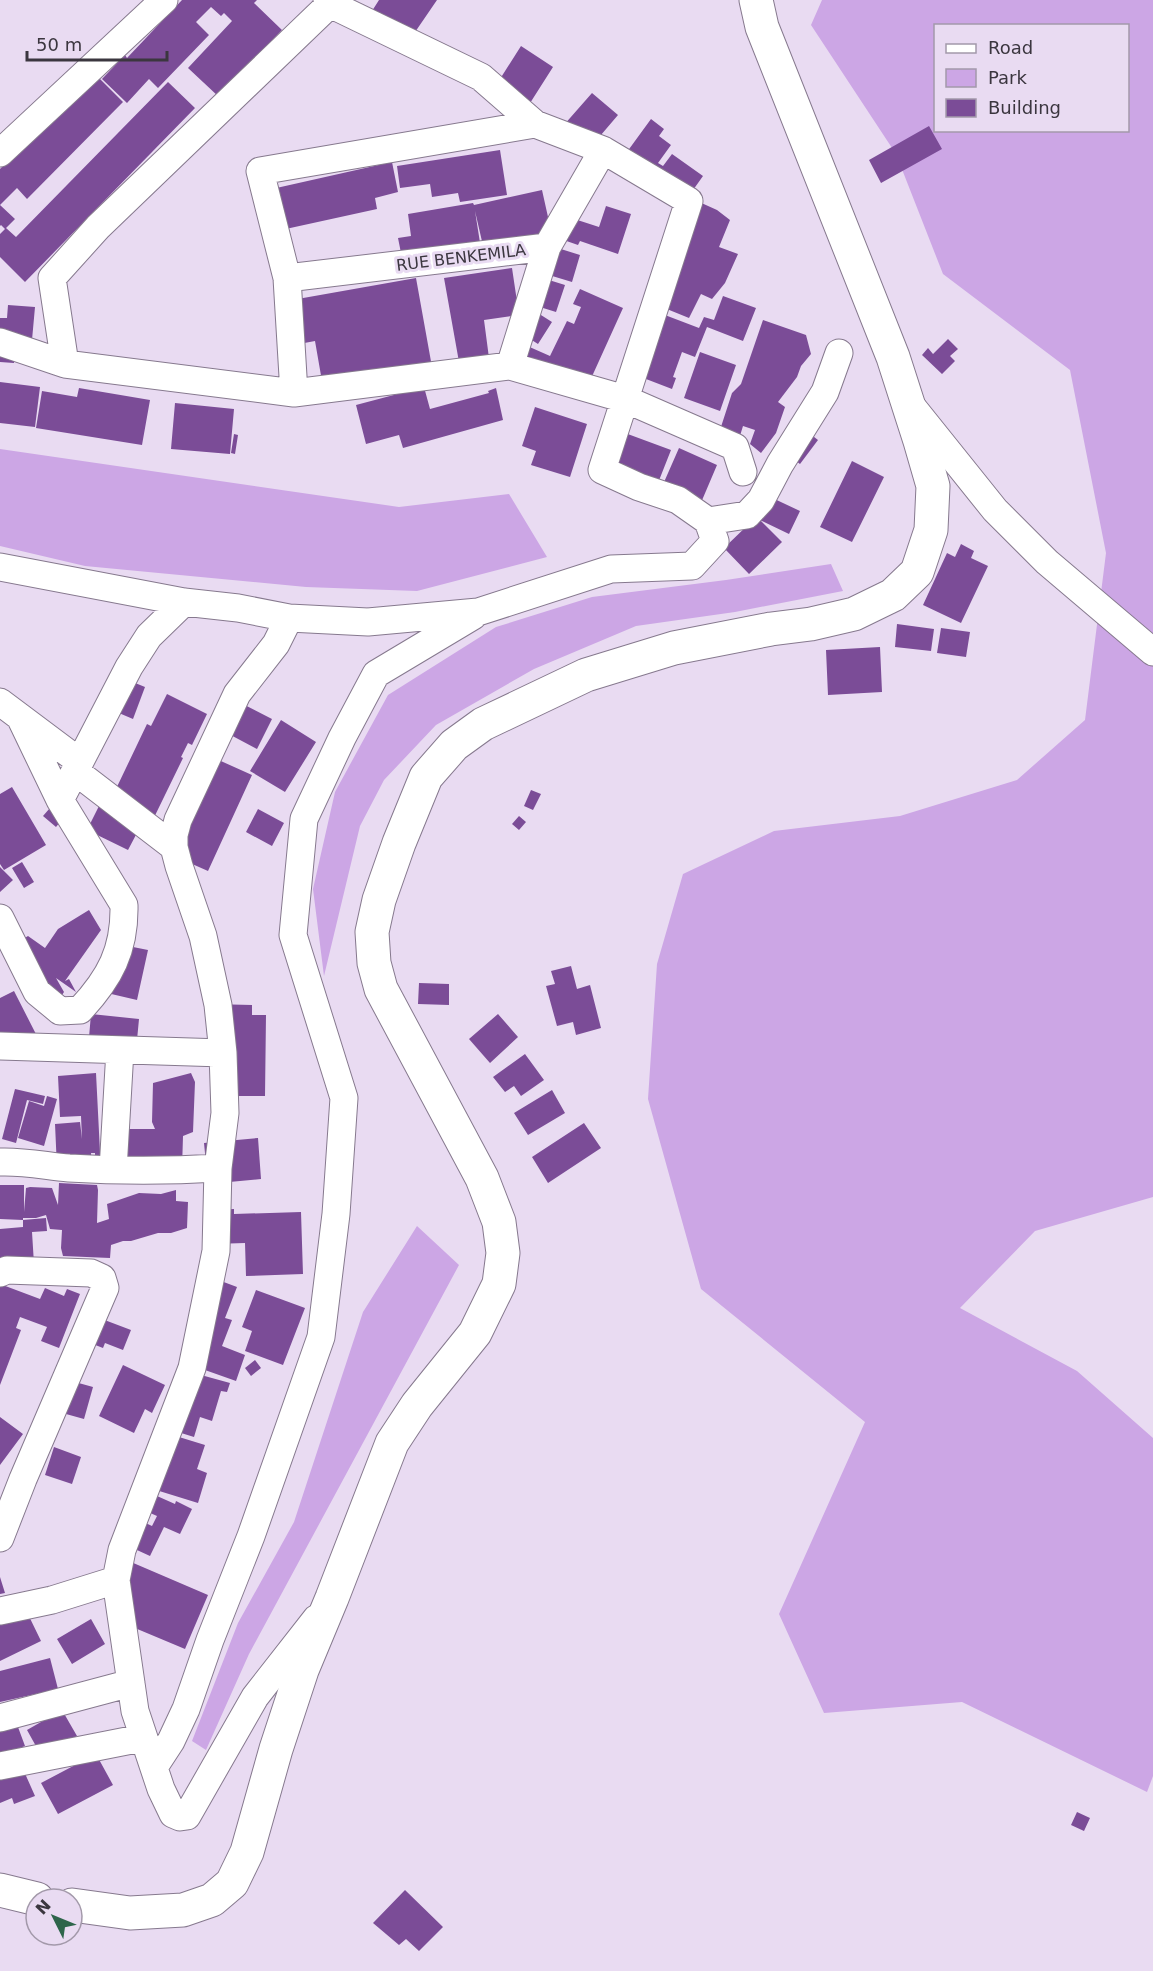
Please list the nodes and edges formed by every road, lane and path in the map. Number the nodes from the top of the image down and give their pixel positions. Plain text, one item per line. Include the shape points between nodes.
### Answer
1 (164, 0) edge
2 (756, 0) edge
3 (328, 2) edge
4 (535, 124) junction
5 (603, 150) junction
6 (0, 153) edge
7 (547, 247) junction
8 (287, 278) junction
9 (0, 342) edge
10 (839, 353) dead end
11 (65, 364) junction
12 (510, 366) junction
13 (294, 393) junction
14 (625, 399) junction
15 (907, 401) junction
16 (780, 464) junction
17 (708, 521) junction
18 (0, 567) edge
19 (184, 602) junction
20 (478, 612) junction
21 (289, 618) junction
22 (1153, 652) edge
23 (0, 702) edge
24 (21, 719) junction
25 (78, 766) junction
26 (60, 800) junction
27 (174, 848) junction
28 (0, 918) edge
29 (0, 1046) edge
30 (120, 1050) junction
31 (223, 1053) junction
32 (0, 1162) edge
33 (218, 1168) junction
34 (113, 1170) junction
35 (0, 1273) edge
36 (0, 1538) edge
37 (116, 1580) junction
38 (332, 1598) junction
39 (0, 1611) edge
40 (131, 1683) junction
41 (0, 1718) edge
42 (142, 1738) junction
43 (0, 1766) edge
44 (154, 1767) junction
45 (0, 1890) edge
46 (24, 1896) edge
47 (84, 1907) edge

1 - 6 street
2 - 15 main road via 762,27
3 - 4 street via 481,77
3 - 11 street via 98,227 52,278
4 - 5 street
4 - 8 street via 260,171
5 - 7 street
5 - 14 street via 689,201
7 - 8 street, RUE BENKEMILA
7 - 12 street, RUE BENKEMILA
8 - 13 street
9 - 11 street
10 - 16 street via 825,392
11 - 13 street
12 - 13 street
12 - 14 street
14 - 16 street via 739,460
14 - 17 street via 611,466 678,500
15 - 22 street via 995,510 1047,562
15 - 38 main road via 933,486 931,530 917,572 893,595 854,614 674,648 586,675 483,724 454,745 426,777 380,900 372,932 374,963 381,989 482,1178 499,1222 503,1253 499,1284 475,1333 392,1443
16 - 17 street via 761,500 747,515
17 - 20 street via 715,542 692,566 611,569
18 - 19 street
19 - 21 street
19 - 25 street via 149,636
20 - 21 street via 368,622
20 - 44 street via 376,674 304,819 293,935 344,1098 336,1214 321,1337 186,1709
21 - 27 street via 276,644 237,694 178,820
23 - 24 street
24 - 25 street
24 - 26 street
25 - 26 street
25 - 27 street
26 - 28 street via 124,905 124,925 115,963 80,1010 60,1011 37,992
27 - 31 street via 203,936 218,1005
29 - 30 street
30 - 31 street
30 - 34 street
31 - 33 street via 225,1113
32 - 34 street
33 - 34 street
33 - 37 street via 216,1251 192,1368 122,1550
35 - 36 street via 7,1270 91,1274 102,1278 105,1288
37 - 39 street
37 - 40 street
38 - 44 street via 255,1697 187,1816 173,1814
38 - 47 main road via 302,1670 247,1852 232,1883 212,1900 183,1910 130,1913
40 - 41 street
40 - 42 street
42 - 43 street
42 - 44 street
45 - 46 main road

